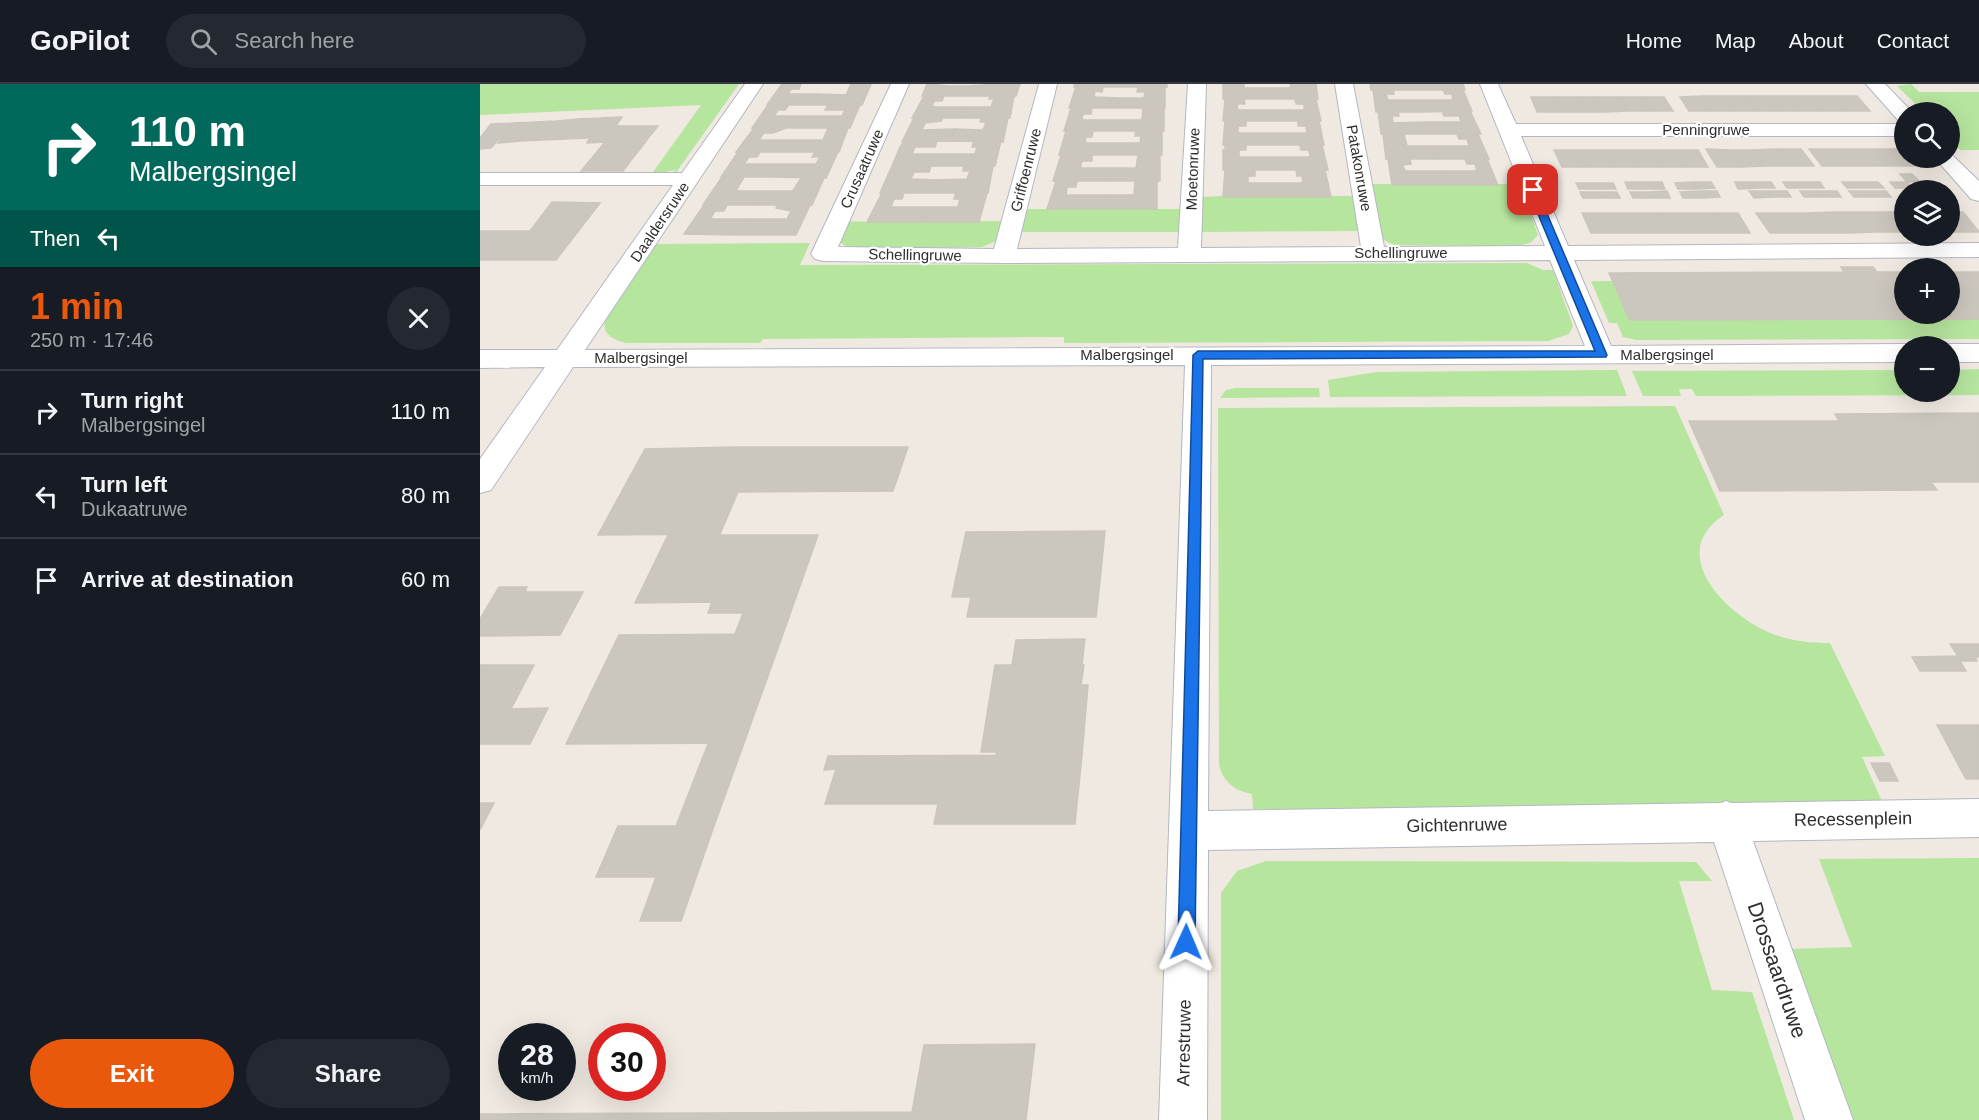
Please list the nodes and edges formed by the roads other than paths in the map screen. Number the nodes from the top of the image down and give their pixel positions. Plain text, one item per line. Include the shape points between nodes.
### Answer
1 (754, 84) edge
2 (900, 84) edge
3 (1048, 84) edge
4 (1197, 84) edge
5 (1344, 84) edge
6 (1489, 84) edge
7 (1875, 84) edge
8 (1894, 104) edge
9 (1507, 130) junction
10 (1894, 130) edge
11 (1954, 168) edge
12 (480, 179) edge
13 (689, 179) junction
14 (1979, 194) edge
15 (1979, 250) edge
16 (1559, 252) junction
17 (1374, 253) junction
18 (823, 254) joint
19 (1190, 254) junction
20 (1004, 256) junction
21 (1894, 353) edge
22 (1960, 353) edge
23 (1979, 353) edge
24 (1198, 355) junction
25 (1602, 355) junction
26 (565, 358) junction
27 (480, 359) edge
28 (480, 482) edge
29 (1979, 818) edge
30 (1726, 820) junction
31 (1189, 831) junction
32 (1183, 1120) edge
33 (1829, 1120) edge

1 - 13 street, Daaldersruwe
2 - 18 street, Crusaatruwe
3 - 20 street, Griffoenruwe
4 - 19 street, Moetonruwe
5 - 17 street, Patakonruwe
6 - 9 street
7 - 8 street
9 - 10 street, Penningruwe
9 - 16 street
11 - 14 street
12 - 13 street
13 - 26 street, Daaldersruwe
15 - 16 street, Schellingruwe
16 - 17 street, Schellingruwe
16 - 25 street
17 - 19 street, Schellingruwe
18 - 20 street, Schellingruwe
19 - 20 street, Schellingruwe
21 - 25 street, Malbergsingel
22 - 23 street
24 - 25 street, Malbergsingel
24 - 26 street, Malbergsingel
24 - 31 street, Arrestruwe
26 - 27 street, Malbergsingel
26 - 28 street, Daaldersruwe
29 - 30 street, Recessenplein
30 - 31 street, Gichtenruwe
30 - 33 street, Drossaardruwe
31 - 32 street, Arrestruwe

